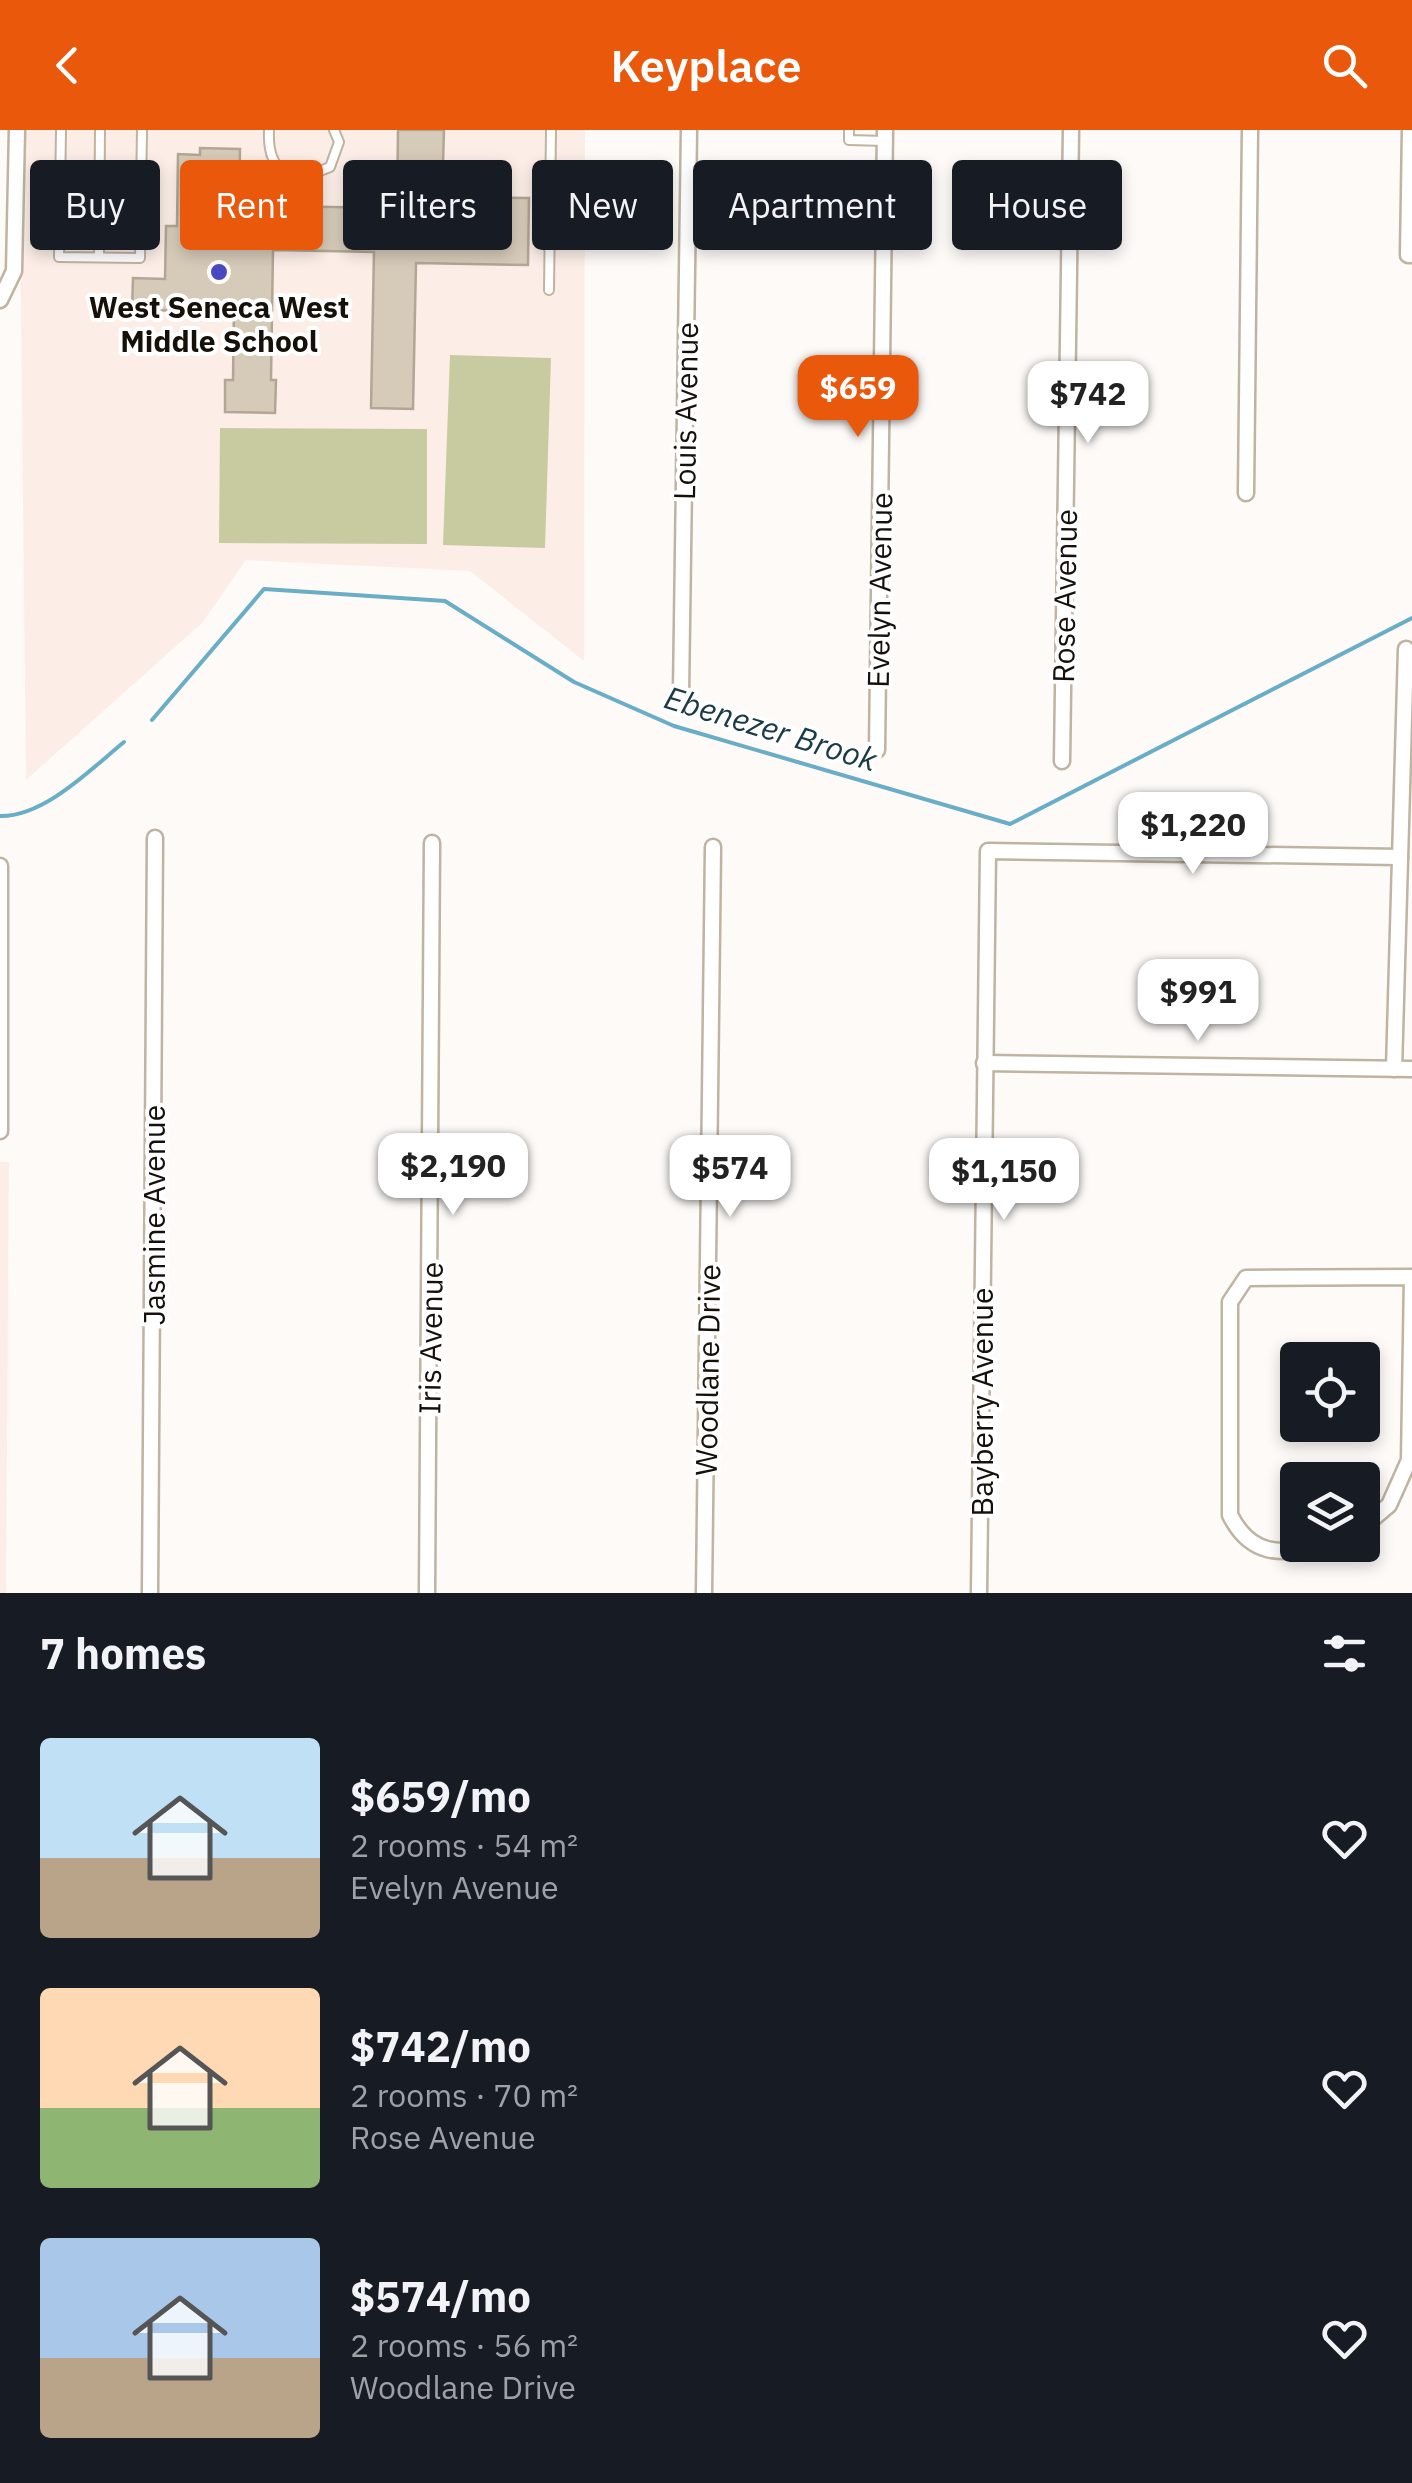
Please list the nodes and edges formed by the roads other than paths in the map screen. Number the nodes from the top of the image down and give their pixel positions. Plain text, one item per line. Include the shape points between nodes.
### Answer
1 (17, 130) edge
2 (62, 130) edge
3 (100, 130) edge
4 (142, 130) edge
5 (268, 130) edge
6 (334, 130) edge
7 (551, 130) edge
8 (689, 130) edge
9 (849, 130) edge
10 (1072, 130) edge
11 (1250, 130) edge
12 (1410, 130) edge
13 (885, 135) edge
14 (1410, 255) edge
15 (99, 258) junction
16 (548, 290) dead end
17 (0, 300) edge
18 (1246, 493) dead end
19 (1406, 648) dead end
20 (681, 693) dead end
21 (877, 750) dead end
22 (1062, 761) dead end
23 (155, 838) dead end
24 (432, 843) dead end
25 (713, 847) dead end
26 (1400, 857) junction
27 (0, 866) edge
28 (1, 990) edge
29 (984, 1063) junction
30 (1394, 1068) junction
31 (1412, 1069) edge
32 (0, 1131) edge
33 (1380, 1513) edge
34 (1280, 1551) edge
35 (150, 1593) edge
36 (427, 1593) edge
37 (704, 1593) edge
38 (979, 1593) edge

1 - 17 street via 14,271
2 - 15 lane via 59,256
3 - 15 lane
4 - 15 lane via 140,258
5 - 6 lane via 274,166 294,175 330,167 339,142
7 - 16 lane
8 - 20 street, Louis Avenue
9 - 13 lane via 849,140
10 - 22 street, Rose Avenue
11 - 18 street
12 - 14 street
13 - 21 street, Evelyn Avenue
19 - 26 street
23 - 35 street, Jasmine Avenue
24 - 36 street, Iris Avenue
25 - 37 street, Woodlane Drive
26 - 29 street, Bayberry Avenue via 988,852
26 - 30 street
27 - 28 street
28 - 32 street
29 - 30 street
29 - 38 street, Bayberry Avenue
30 - 31 street
33 - 34 street via 1409,1460 1412,1277 1246,1278 1230,1302 1230,1515 1245,1538

